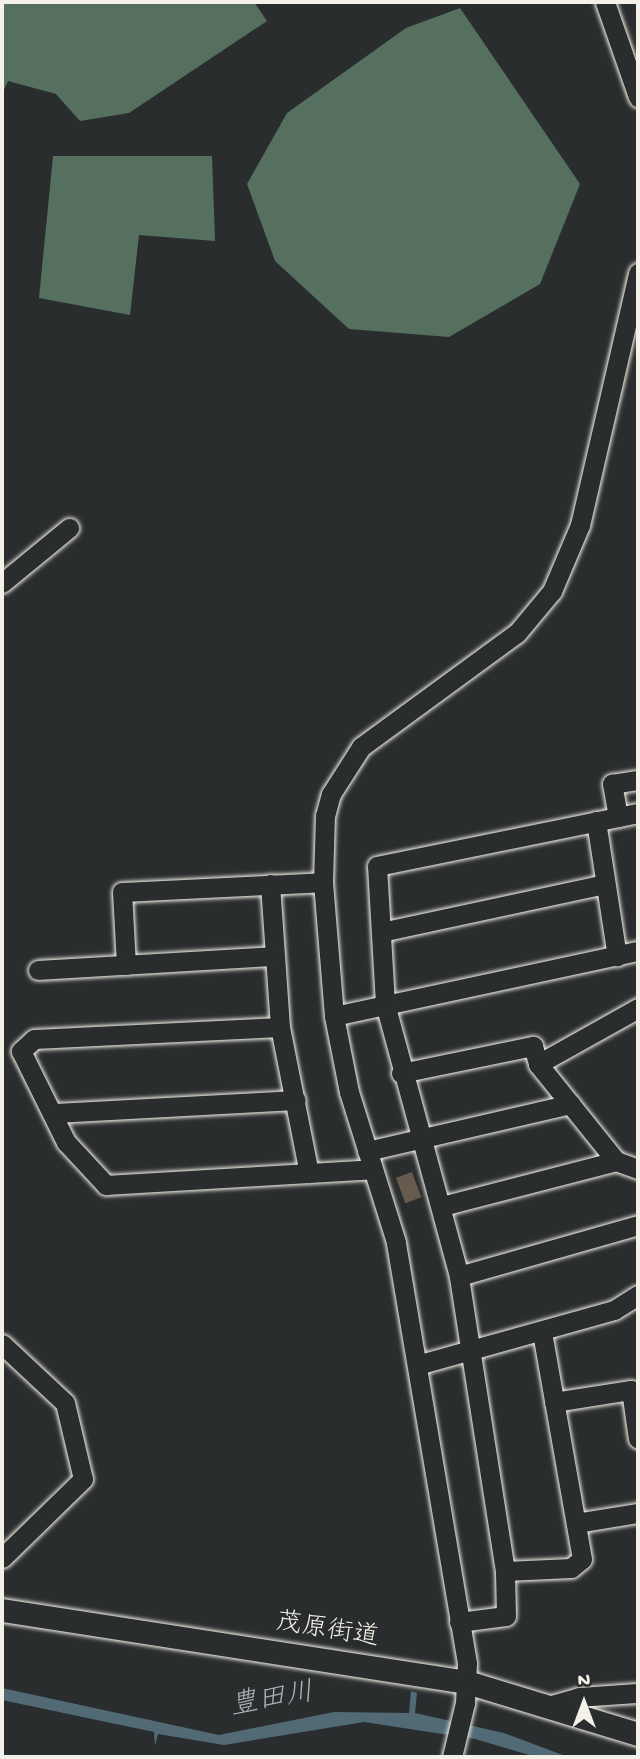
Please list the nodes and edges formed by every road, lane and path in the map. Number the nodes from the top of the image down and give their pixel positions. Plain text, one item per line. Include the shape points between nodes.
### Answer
1 (605, 2) edge
2 (638, 97) edge
3 (638, 273) edge
4 (69, 528) dead end
5 (2, 583) edge
6 (638, 780) edge
7 (638, 813) edge
8 (618, 817) junction
9 (596, 821) junction
10 (323, 882) junction
11 (270, 884) junction
12 (605, 884) junction
13 (381, 932) junction
14 (638, 951) edge
15 (271, 956) junction
16 (617, 956) junction
17 (126, 965) junction
18 (38, 970) dead end
19 (385, 1004) junction
20 (638, 1008) edge
21 (334, 1016) junction
22 (280, 1027) junction
23 (538, 1064) junction
24 (401, 1073) junction
25 (296, 1100) junction
26 (570, 1104) junction
27 (55, 1112) junction
28 (422, 1140) junction
29 (369, 1160) junction
30 (615, 1161) junction
31 (638, 1169) edge
32 (309, 1173) junction
33 (442, 1206) junction
34 (638, 1224) edge
35 (459, 1276) junction
36 (638, 1295) edge
37 (542, 1332) junction
38 (2, 1345) edge
39 (472, 1350) junction
40 (417, 1365) junction
41 (554, 1402) junction
42 (637, 1418) edge
43 (638, 1439) edge
44 (638, 1513) edge
45 (576, 1523) junction
46 (2, 1559) edge
47 (505, 1571) junction
48 (2, 1610) edge
49 (459, 1622) junction
50 (466, 1693) junction
51 (638, 1693) edge
52 (545, 1707) junction
53 (638, 1734) edge
54 (452, 1757) edge

1 - 2 street
3 - 10 street via 580,525 556,584 517,633 360,747 331,794 323,835
4 - 5 street
6 - 8 street via 612,784
7 - 8 street
8 - 9 street
9 - 12 street
9 - 13 street via 377,866
10 - 11 street
10 - 21 street
11 - 15 street
11 - 17 street via 122,892
12 - 13 street
12 - 16 street
13 - 19 street
14 - 16 street
15 - 17 street
15 - 22 street
16 - 19 street
17 - 18 street
19 - 21 street
19 - 24 street
20 - 23 street
21 - 29 street
22 - 25 street
22 - 27 street via 34,1039 21,1051
23 - 24 street via 533,1046
23 - 26 street
24 - 28 street
25 - 27 street
25 - 32 street
26 - 28 street
26 - 30 street
27 - 32 street via 66,1142 106,1185
28 - 29 street
28 - 33 street
29 - 32 street
29 - 40 street via 396,1242
30 - 31 street
30 - 33 street
33 - 35 street
34 - 35 street
35 - 39 street
36 - 37 street via 614,1310
37 - 39 street
37 - 41 street
38 - 46 street via 65,1403 83,1479
39 - 40 street
39 - 47 street
40 - 49 street
41 - 42 street via 631,1390
41 - 45 street
42 - 43 street
44 - 45 street
45 - 47 street via 582,1559 571,1568
47 - 49 street via 506,1616
48 - 50 main road, 茂原街道
49 - 50 street
50 - 52 main road, 茂原街道
50 - 54 street
51 - 52 street via 579,1697
52 - 53 main road, 茂原街道

